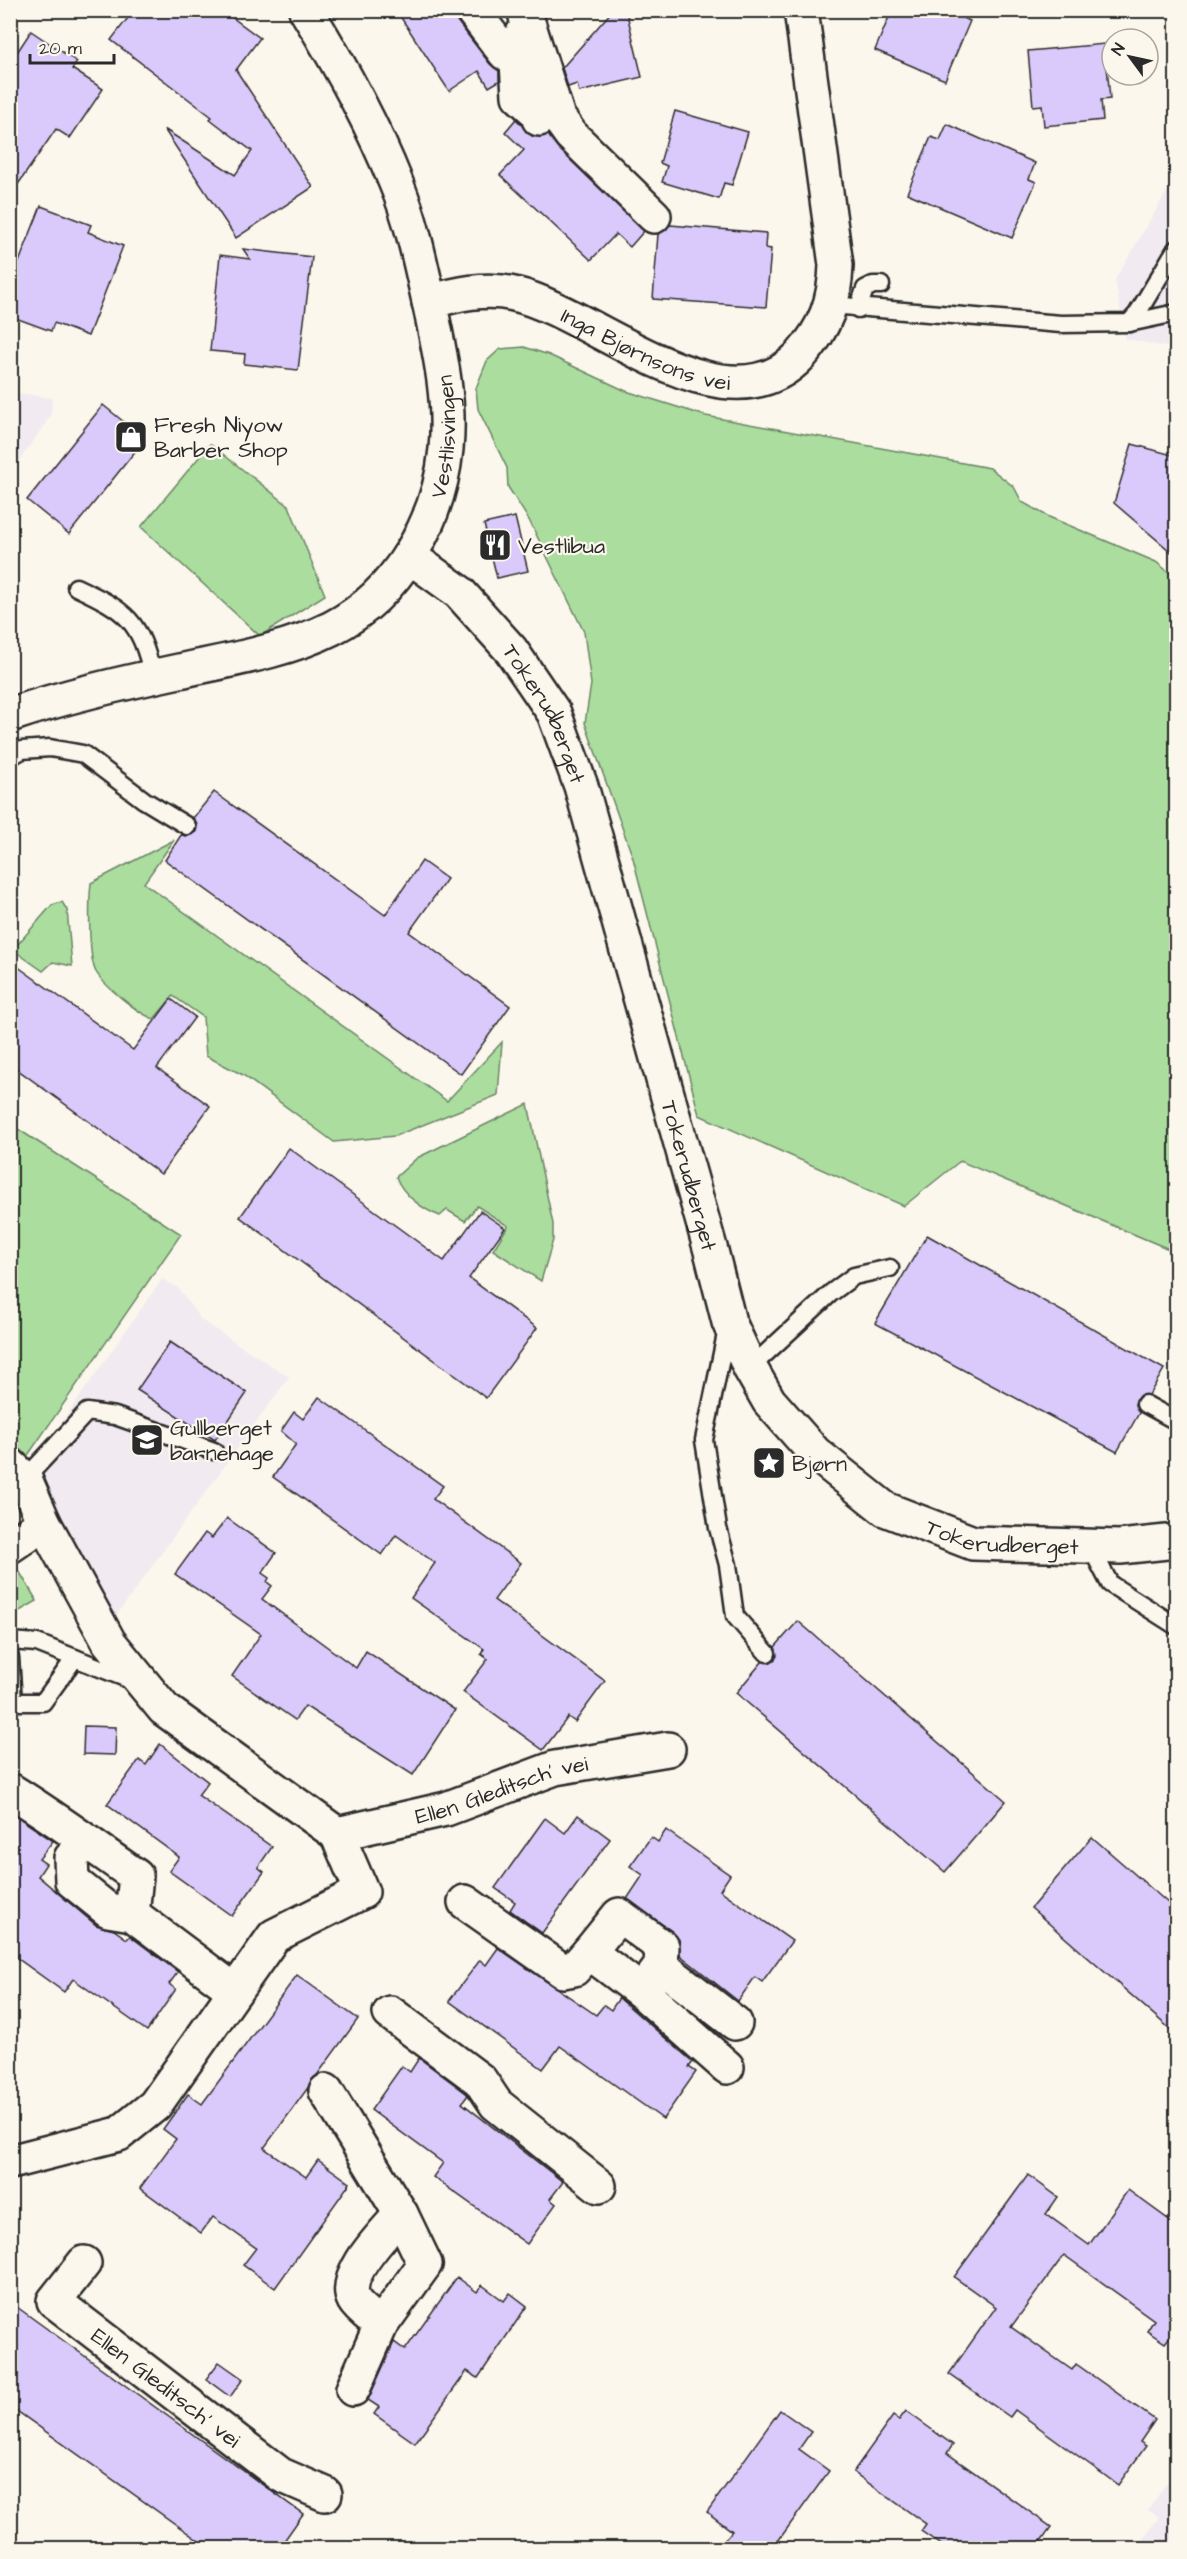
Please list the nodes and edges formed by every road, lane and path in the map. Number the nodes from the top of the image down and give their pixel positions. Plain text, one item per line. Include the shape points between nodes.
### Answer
1 (306, 10) edge
2 (472, 10) edge
3 (801, 10) edge
4 (522, 29) edge
5 (654, 216) dead end
6 (1176, 249) edge
7 (881, 285) dead end
8 (429, 302) junction
9 (845, 307) junction
10 (1176, 313) edge
11 (1129, 323) junction
12 (409, 556) junction
13 (76, 587) dead end
14 (153, 677) junction
15 (10, 715) edge
16 (10, 757) edge
17 (187, 826) dead end
18 (890, 1268) dead end
19 (729, 1322) junction
20 (750, 1368) junction
21 (1145, 1404) dead end
22 (1176, 1421) edge
23 (214, 1451) dead end
24 (18, 1472) edge
25 (44, 1523) junction
26 (1176, 1541) edge
27 (10, 1546) edge
28 (1090, 1546) junction
29 (1176, 1626) edge
30 (10, 1641) edge
31 (767, 1653) dead end
32 (10, 1657) edge
33 (75, 1658) junction
34 (145, 1686) junction
35 (668, 1749) dead end
36 (10, 1790) edge
37 (337, 1834) junction
38 (465, 1902) dead end
39 (589, 1952) junction
40 (661, 1966) junction
41 (236, 1990) junction
42 (642, 1992) junction
43 (390, 2013) dead end
44 (735, 2023) dead end
45 (727, 2067) dead end
46 (326, 2091) dead end
47 (10, 2162) edge
48 (599, 2186) dead end
49 (401, 2214) junction
50 (84, 2263) dead end
51 (381, 2325) junction
52 (353, 2389) dead end
53 (325, 2494) dead end

1 - 8 street, Vestlisvingen via 363,110 394,176 410,221
2 - 4 street via 505,53
3 - 9 street, Inga Bjørnsons vei via 836,252 836,281
4 - 5 street via 548,116
6 - 11 lane
7 - 9 lane via 865,289
8 - 9 street, Inga Bjørnsons vei via 460,293 513,294 564,314 664,365 706,380 729,383 779,372
8 - 12 street, Vestlisvingen via 442,363 446,447 432,508
9 - 11 lane via 1028,323
10 - 11 lane
12 - 14 street, Vestlisvingen via 358,611 332,627 277,648
12 - 19 street, Tokerudberget via 459,592 485,619 531,678 557,722 581,786
13 - 14 lane via 114,605 135,625 147,649
14 - 15 street, Vestlisvingen
16 - 17 lane via 22,750 50,748 83,754 144,800
18 - 20 lane via 854,1276
19 - 20 street, Tokerudberget
19 - 31 lane via 704,1440 735,1616
20 - 28 street, Tokerudberget via 769,1401 814,1453 885,1509 973,1543
21 - 22 lane
23 - 24 lane via 115,1416 87,1412
24 - 25 street
25 - 27 street
25 - 34 street via 109,1642
26 - 28 street, Tokerudberget
28 - 29 lane via 1110,1584
30 - 33 lane via 37,1643
32 - 33 lane via 13,1702 43,1702
33 - 34 lane
34 - 37 street via 164,1709
35 - 37 street, Ellen Gleditsch’ vei via 555,1768 446,1809
36 - 41 street via 69,1826 86,1842 70,1858 72,1881 108,1910 132,1914
37 - 41 street via 362,1892 274,1936
38 - 39 street via 563,1971 574,1969
39 - 40 street via 619,1915 662,1947
39 - 42 street
40 - 42 street
40 - 44 street
41 - 47 street via 155,2105 119,2134
42 - 45 street
43 - 48 street via 480,2080 496,2104
46 - 49 street
49 - 51 street via 425,2264
49 - 51 street via 363,2260 351,2283 354,2300
50 - 53 street, Ellen Gleditsch’ vei via 54,2301 280,2475
51 - 52 street

